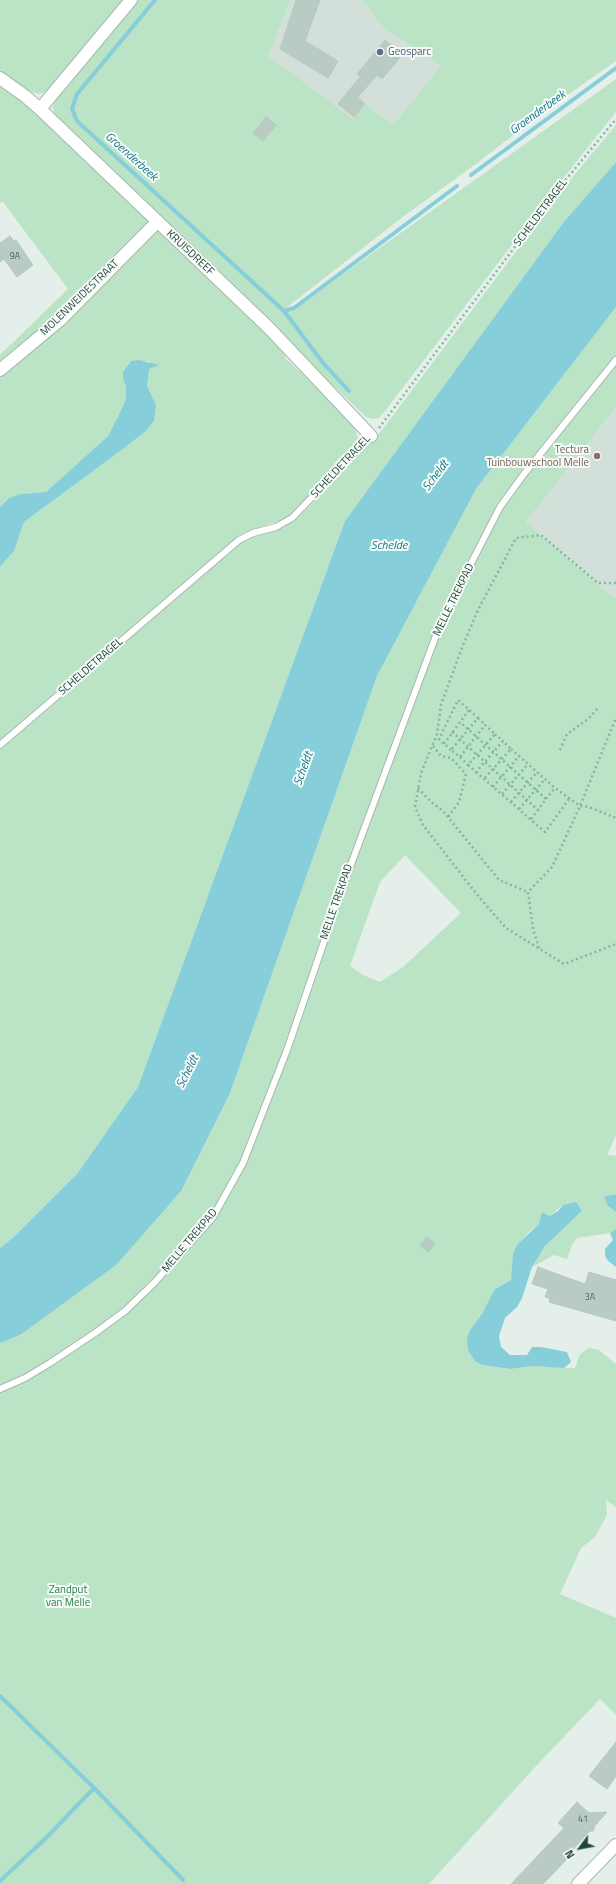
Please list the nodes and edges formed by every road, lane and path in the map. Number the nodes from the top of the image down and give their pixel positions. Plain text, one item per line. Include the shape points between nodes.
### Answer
1 (132, 0) edge
2 (0, 78) edge
3 (40, 109) junction
4 (616, 120) edge
5 (157, 222) junction
6 (616, 360) edge
7 (0, 370) edge
8 (371, 436) junction
9 (616, 583) edge
10 (599, 707) dead end
11 (469, 710) junction
12 (478, 718) junction
13 (616, 718) edge
14 (460, 722) junction
15 (486, 725) junction
16 (468, 729) junction
17 (452, 732) junction
18 (495, 734) junction
19 (476, 736) junction
20 (460, 739) junction
21 (503, 741) junction
22 (444, 744) junction
23 (486, 744) junction
24 (0, 745) edge
25 (432, 746) junction
26 (468, 746) junction
27 (511, 749) junction
28 (451, 750) junction
29 (560, 750) dead end
30 (494, 752) junction
31 (477, 754) junction
32 (519, 756) junction
33 (460, 757) junction
34 (502, 759) junction
35 (485, 762) junction
36 (528, 764) junction
37 (468, 765) junction
38 (510, 767) junction
39 (493, 769) junction
40 (476, 772) junction
41 (536, 772) junction
42 (519, 775) junction
43 (502, 777) junction
44 (484, 779) junction
45 (545, 780) junction
46 (528, 782) junction
47 (510, 785) junction
48 (494, 787) junction
49 (418, 788) junction
50 (555, 788) junction
51 (536, 790) junction
52 (519, 793) junction
53 (502, 794) junction
54 (569, 798) junction
55 (546, 799) junction
56 (527, 800) junction
57 (511, 802) junction
58 (580, 806) junction
59 (519, 809) junction
60 (538, 810) junction
61 (448, 816) junction
62 (616, 818) edge
63 (530, 819) junction
64 (528, 892) junction
65 (616, 944) edge
66 (539, 948) junction
67 (0, 1389) edge
68 (616, 1845) edge
69 (578, 1884) edge

1 - 3 street
2 - 3 street, KRUISDREEF
3 - 5 street, KRUISDREEF
4 - 8 path, SCHELDETRAGEL via 559,188
5 - 7 street, MOLENWEIDESTRAAT via 60,320
5 - 8 street, KRUISDREEF via 269,328
6 - 67 lane, MELLE TREKPAD via 500,507 441,622 343,886 287,1050 243,1163 213,1217 154,1283 125,1311 50,1363
8 - 24 lane, SCHELDETRAGEL via 292,518 276,527 252,533 239,540
9 - 25 path via 598,583 541,535 516,538 478,610 461,650 441,705 437,734
10 - 29 path via 588,719 567,734
11 - 12 path
11 - 14 path
11 - 22 path via 458,700 438,739
12 - 15 path
12 - 16 path
13 - 58 path
14 - 16 path
14 - 17 path
15 - 18 path
15 - 19 path
16 - 19 path
16 - 20 path
17 - 20 path
17 - 22 path
18 - 21 path
18 - 23 path
19 - 23 path
19 - 26 path
20 - 26 path
20 - 28 path
21 - 27 path
21 - 30 path
22 - 28 path
23 - 30 path
23 - 31 path
25 - 49 path
25 - 61 path via 441,756 451,758 466,774 459,802
26 - 31 path
26 - 33 path
27 - 32 path
27 - 34 path
28 - 33 path
30 - 34 path
30 - 35 path
31 - 35 path
31 - 37 path
32 - 36 path
32 - 38 path
33 - 37 path
34 - 38 path
34 - 39 path
35 - 39 path
35 - 40 path
36 - 41 path
36 - 42 path
37 - 40 path
38 - 42 path
38 - 43 path
39 - 43 path
39 - 44 path
40 - 44 path
41 - 45 path
41 - 46 path
42 - 46 path
42 - 47 path
43 - 47 path
43 - 48 path
44 - 48 path
45 - 50 path
45 - 51 path
46 - 51 path
46 - 52 path
47 - 52 path
47 - 53 path
48 - 53 path
49 - 61 path
49 - 66 path via 415,807 423,825 506,928
50 - 54 path
50 - 55 path
51 - 55 path
51 - 56 path
52 - 56 path
52 - 57 path
53 - 57 path
54 - 58 path
54 - 63 path via 545,832
55 - 60 path
56 - 59 path
56 - 60 path
57 - 59 path
58 - 62 path
58 - 64 path via 552,866
59 - 63 path
60 - 63 path
61 - 64 path via 499,880
64 - 66 path via 533,929
65 - 66 path via 564,964
68 - 69 street

